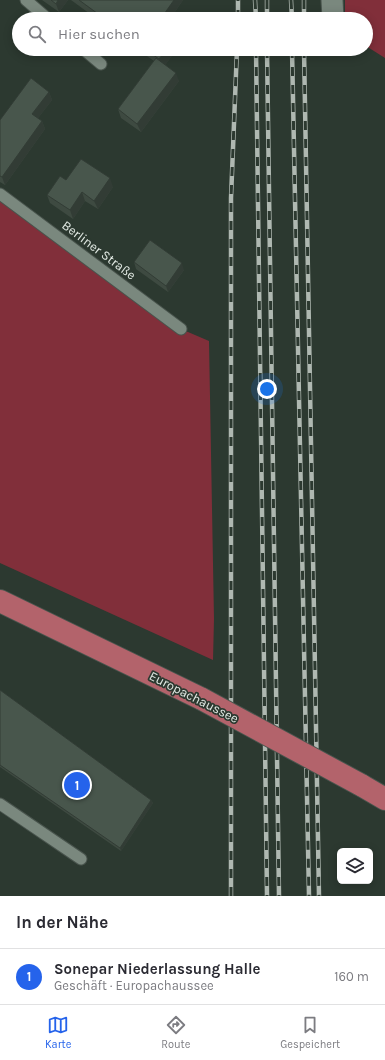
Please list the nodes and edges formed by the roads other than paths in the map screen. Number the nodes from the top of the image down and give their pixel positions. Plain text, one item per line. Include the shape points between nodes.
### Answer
1 (26, 0) edge
2 (332, 0) edge
3 (40, 12) edge
4 (333, 12) edge
5 (91, 56) edge
6 (101, 64) dead end
7 (0, 194) edge
8 (181, 329) dead end
9 (0, 601) edge
10 (385, 799) edge
11 (0, 804) edge
12 (81, 859) dead end

1 - 3 lane
2 - 4 street
5 - 6 lane
7 - 8 lane, Berliner Straße
9 - 10 main road, Europachaussee, bridge via 202,700
11 - 12 lane

